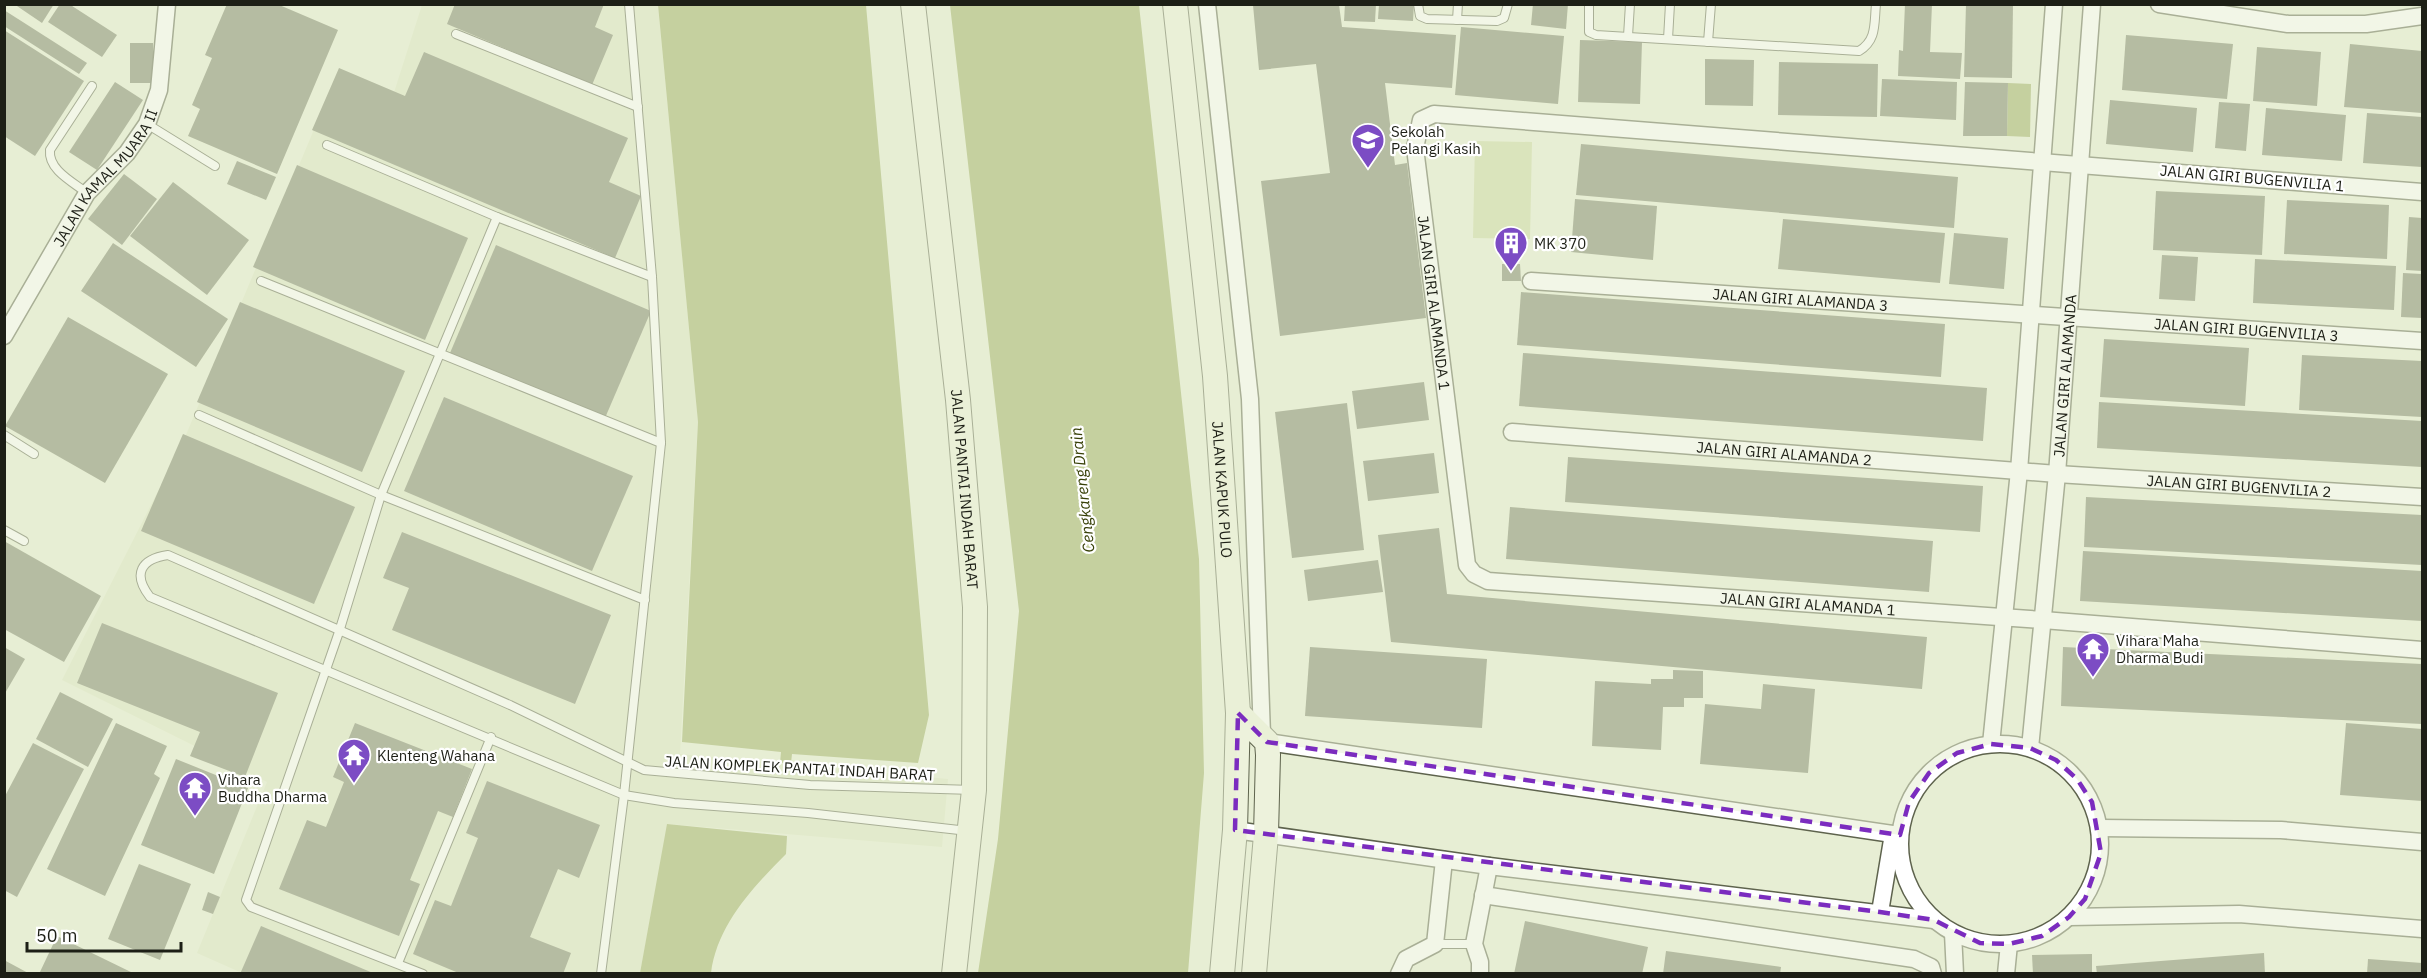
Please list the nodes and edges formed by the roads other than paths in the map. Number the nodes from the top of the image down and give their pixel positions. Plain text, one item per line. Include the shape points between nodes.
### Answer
1 (167, 4) edge
2 (629, 4) edge
3 (913, 4) edge
4 (1175, 4) edge
5 (1207, 4) edge
6 (1418, 4) edge
7 (1458, 4) edge
8 (1508, 4) edge
9 (1589, 4) edge
10 (1630, 4) edge
11 (1670, 4) edge
12 (1711, 4) edge
13 (1876, 4) edge
14 (2054, 4) edge
15 (2092, 4) edge
16 (2159, 4) edge
17 (2422, 16) edge
18 (1457, 20) junction
19 (456, 34) dead end
20 (1628, 36) junction
21 (1668, 39) junction
22 (1708, 42) junction
23 (92, 86) dead end
24 (638, 107) junction
25 (147, 124) junction
26 (327, 145) dead end
27 (2044, 161) junction
28 (2082, 164) junction
29 (215, 166) dead end
30 (2422, 192) edge
31 (87, 193) junction
32 (497, 217) junction
33 (652, 277) junction
34 (261, 281) dead end
35 (1531, 281) dead end
36 (2030, 313) junction
37 (2069, 317) junction
38 (4, 336) edge
39 (2422, 341) edge
40 (440, 354) junction
41 (200, 415) dead end
42 (1512, 432) dead end
43 (4, 435) edge
44 (662, 444) junction
45 (34, 454) dead end
46 (2019, 471) junction
47 (2057, 474) junction
48 (381, 495) junction
49 (2422, 497) edge
50 (4, 530) edge
51 (24, 541) dead end
52 (645, 600) junction
53 (2004, 618) junction
54 (2043, 620) junction
55 (339, 632) junction
56 (2422, 650) edge
57 (324, 670) junction
58 (1238, 713) junction
59 (491, 737) junction
60 (1264, 739) junction
61 (1991, 744) junction
62 (2030, 748) junction
63 (628, 762) junction
64 (974, 790) junction
65 (624, 795) junction
66 (2100, 828) junction
67 (1235, 830) junction
68 (971, 832) junction
69 (1266, 835) junction
70 (1896, 835) junction
71 (2422, 842) edge
72 (1444, 860) junction
73 (1489, 866) junction
74 (1483, 895) junction
75 (1880, 912) junction
76 (2069, 917) junction
77 (1934, 920) junction
78 (2422, 929) edge
79 (1953, 933) junction
80 (1435, 944) junction
81 (1474, 944) junction
82 (2010, 944) junction
83 (398, 963) junction
84 (423, 974) edge
85 (601, 974) edge
86 (954, 974) edge
87 (1222, 974) edge
88 (1254, 974) edge
89 (1399, 974) edge
90 (1480, 974) edge
91 (1933, 974) edge
92 (1955, 974) edge
93 (2007, 974) edge

1 - 25 street, JALAN KAMAL MUARA II via 159,90
2 - 24 lane
3 - 64 main road, JALAN PANTAI INDAH BARAT via 970,536 975,607
4 - 58 main road, JALAN KAPUK PULO via 1215,376
5 - 60 street via 1250,399
6 - 18 lane via 1420,16
7 - 18 lane
8 - 18 lane via 1504,18 1497,21
9 - 20 lane via 1589,32
10 - 20 lane
11 - 21 lane
12 - 22 lane
13 - 22 lane via 1874,36 1859,51
14 - 27 street
15 - 28 street, JALAN GIRI ALAMANDA
16 - 17 street via 2288,24 2366,24
19 - 24 lane
20 - 21 lane
21 - 22 lane
23 - 31 lane via 50,150 59,171
24 - 33 lane
25 - 29 lane
25 - 31 street, JALAN KAMAL MUARA II via 127,153
26 - 32 lane
27 - 28 street, JALAN GIRI ALAMANDA 1
27 - 36 street
27 - 53 street, JALAN GIRI ALAMANDA 1 via 1434,114 1421,120 1415,148 1451,454 1467,565 1474,574 1488,581
28 - 30 street, JALAN GIRI BUGENVILIA 1
28 - 37 street, JALAN GIRI ALAMANDA
31 - 38 street, JALAN KAMAL MUARA II
32 - 33 lane
32 - 40 lane
33 - 44 lane
34 - 40 lane
35 - 36 street, JALAN GIRI ALAMANDA 3
36 - 37 street, JALAN GIRI ALAMANDA 3
36 - 46 street
37 - 39 street, JALAN GIRI BUGENVILIA 3
37 - 47 street, JALAN GIRI ALAMANDA
40 - 44 lane
40 - 48 lane
41 - 48 lane
42 - 46 street, JALAN GIRI ALAMANDA 2
43 - 45 lane
44 - 52 lane
46 - 47 street, JALAN GIRI ALAMANDA 2
46 - 53 street
47 - 49 street, JALAN GIRI BUGENVILIA 2
47 - 54 street, JALAN GIRI ALAMANDA
48 - 52 lane
48 - 55 lane
50 - 51 lane
52 - 63 lane
53 - 54 street, JALAN GIRI ALAMANDA 1
53 - 61 street
54 - 56 street
54 - 62 street, JALAN GIRI ALAMANDA
55 - 57 lane
55 - 57 lane, JALAN KOMPLEK PANTAI INDAH BARAT via 168,555 151,558 144,564 143,588 150,597
55 - 63 lane, JALAN KOMPLEK PANTAI INDAH BARAT via 510,705
57 - 59 lane, JALAN KOMPLEK PANTAI INDAH BARAT
57 - 83 lane via 247,903
58 - 60 main road
58 - 67 main road, JALAN KAPUK PULO
59 - 65 lane, JALAN KOMPLEK PANTAI INDAH BARAT
59 - 83 lane
60 - 69 main road
60 - 70 street
61 - 62 street
61 - 70 street via 1957,753 1929,773 1908,802
62 - 66 street via 2056,760 2077,779 2092,802
63 - 64 lane, JALAN KOMPLEK PANTAI INDAH BARAT via 644,770 679,775 893,789
63 - 65 lane
64 - 68 main road, JALAN PANTAI INDAH BARAT
65 - 68 lane, JALAN KOMPLEK PANTAI INDAH BARAT
65 - 85 lane
66 - 71 street via 2281,830
66 - 76 street via 2101,853 2096,877 2085,899
67 - 69 street
67 - 87 main road, JALAN KAPUK PULO
68 - 86 main road, JALAN PANTAI INDAH BARAT
69 - 72 street
69 - 88 main road
70 - 75 street
70 - 77 street via 1902,867 1914,896
72 - 73 street
72 - 80 street
73 - 74 street
73 - 75 street
74 - 81 street
74 - 91 street via 1914,959 1931,967
75 - 77 street
76 - 78 street via 2239,914
76 - 82 street via 2042,936
77 - 79 street
79 - 82 street via 1980,943
79 - 92 street
80 - 81 lane
80 - 89 street via 1406,959
81 - 90 street
82 - 93 street
83 - 84 lane

